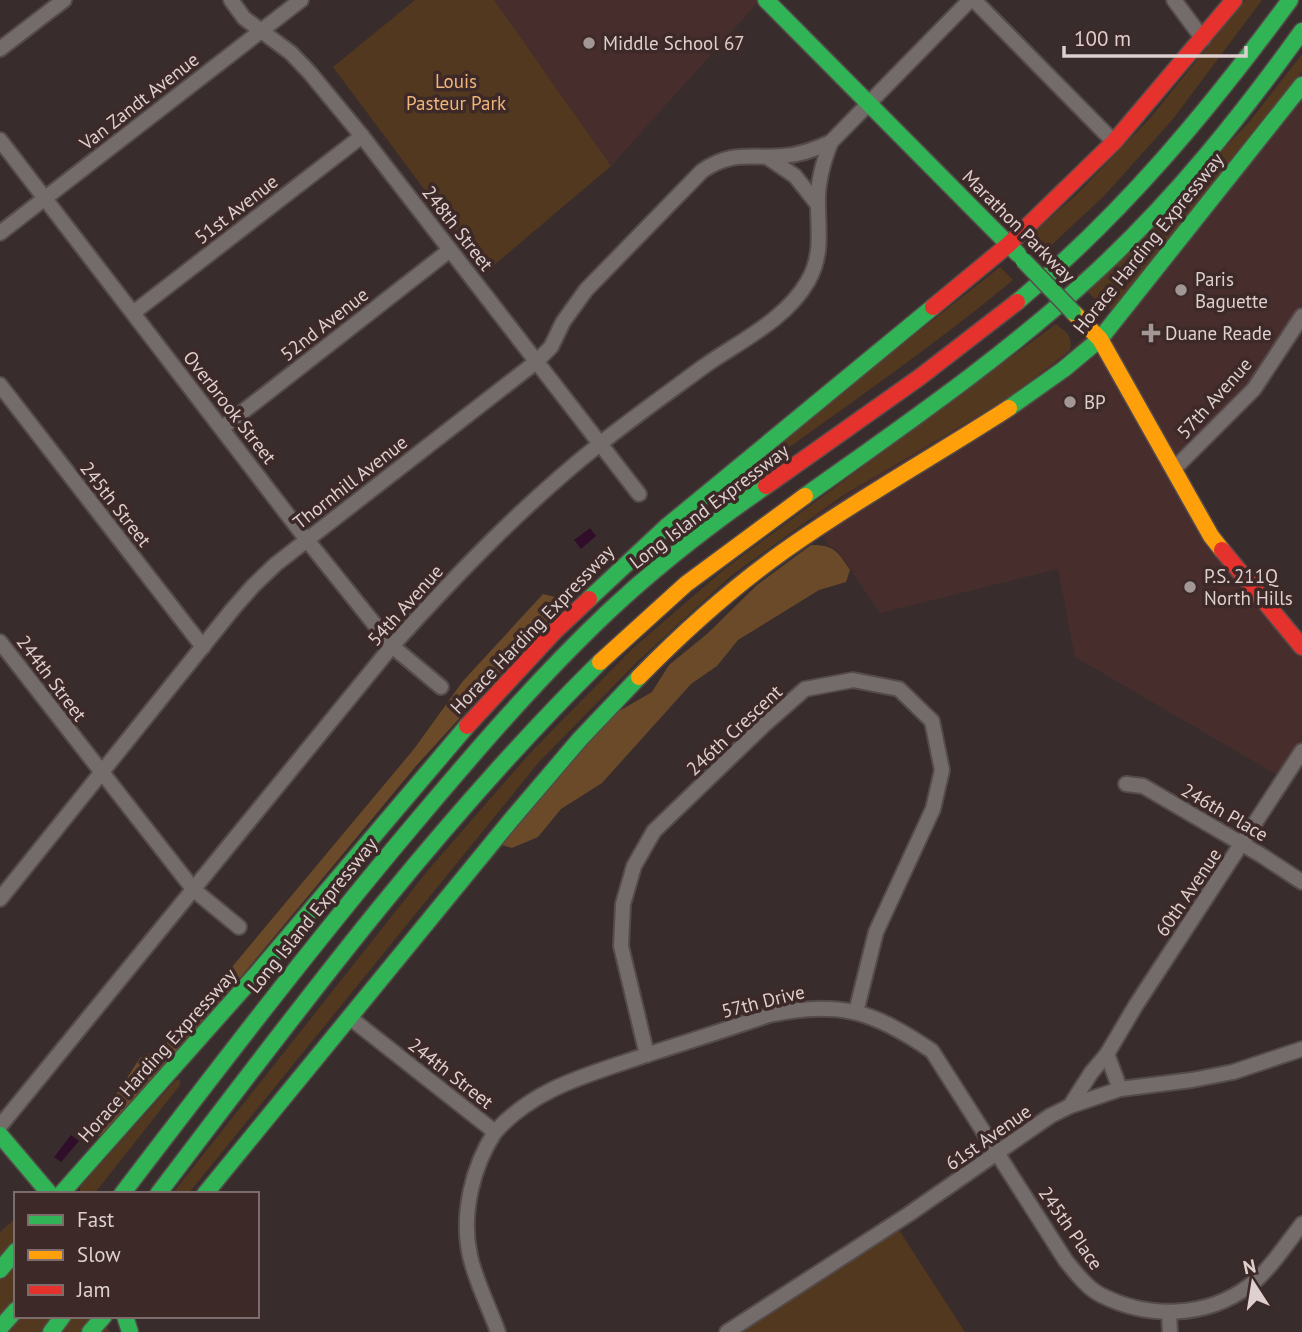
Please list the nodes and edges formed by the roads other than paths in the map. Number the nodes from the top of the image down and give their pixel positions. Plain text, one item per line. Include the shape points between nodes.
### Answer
1 (64, 0) edge
2 (231, 0) edge
3 (301, 0) edge
4 (972, 0) edge
5 (1174, 0) edge
6 (1234, 0) edge
7 (1290, 0) edge
8 (769, 1) edge
9 (1302, 31) edge
10 (260, 32) junction
11 (1203, 39) junction
12 (0, 49) edge
13 (1302, 85) edge
14 (869, 105) junction
15 (362, 136) junction
16 (0, 140) edge
17 (831, 142) junction
18 (1114, 142) junction
19 (767, 157) junction
20 (45, 198) junction
21 (817, 205) junction
22 (0, 233) edge
23 (1008, 245) junction
24 (450, 250) junction
25 (133, 313) junction
26 (1302, 316) edge
27 (1100, 339) junction
28 (536, 362) junction
29 (0, 385) edge
30 (222, 428) junction
31 (600, 444) junction
32 (1174, 469) junction
33 (639, 494) dead end
34 (307, 540) junction
35 (0, 642) edge
36 (392, 646) junction
37 (202, 647) junction
38 (1302, 647) edge
39 (441, 687) dead end
40 (1302, 751) edge
41 (102, 774) junction
42 (1126, 784) dead end
43 (1243, 845) junction
44 (1302, 882) edge
45 (194, 890) junction
46 (0, 899) edge
47 (239, 927) dead end
48 (856, 1012) junction
49 (349, 1017) junction
50 (1302, 1049) edge
51 (1107, 1054) junction
52 (647, 1055) junction
53 (1120, 1089) junction
54 (1070, 1106) junction
55 (0, 1126) edge
56 (495, 1132) junction
57 (0, 1135) edge
58 (999, 1154) junction
59 (48, 1192) edge
60 (63, 1192) edge
61 (124, 1192) edge
62 (160, 1192) edge
63 (207, 1192) edge
64 (1302, 1224) edge
65 (14, 1253) edge
66 (0, 1270) edge
67 (14, 1312) edge
68 (1169, 1313) junction
69 (102, 1318) edge
70 (0, 1328) edge
71 (90, 1332) edge
72 (498, 1332) edge
73 (727, 1332) edge
74 (1170, 1332) edge

1 - 12 street
2 - 10 street, 248th Street
3 - 10 street, Van Zandt Avenue
4 - 14 street, Thornhill Avenue
4 - 18 street
5 - 11 street
6 - 11 main road, Horace Harding Expressway
7 - 61 main road, Long Island Expressway via 1214,102 1154,171 1032,290 963,346 709,527 579,640 509,713 361,887
8 - 14 main road, Marathon Parkway
9 - 62 main road via 1240,116 1177,190 1050,313 974,374 723,555 601,661 540,723 382,906
10 - 15 street, 248th Street via 291,53
10 - 20 street, Van Zandt Avenue
11 - 18 main road, Horace Harding Expressway
13 - 27 main road, Horace Harding Expressway
14 - 17 street, Thornhill Avenue
14 - 23 main road, Marathon Parkway
15 - 24 street, 248th Street
15 - 25 street, 51st Avenue
16 - 20 street, Overbrook Street
17 - 19 street, Thornhill Avenue via 801,153
17 - 21 street, 54th Avenue
18 - 23 main road, Horace Harding Expressway
19 - 21 street via 795,176
19 - 28 street, Thornhill Avenue via 735,156 702,171 586,290 551,347
20 - 22 street, Van Zandt Avenue
20 - 25 street, Overbrook Street
21 - 31 street, 54th Avenue via 818,256 810,278 791,305
23 - 27 main road, Marathon Parkway, bridge
23 - 60 main road, Horace Harding Expressway via 666,527 554,632 450,745 251,981
24 - 28 street, 248th Street
24 - 30 street, 52nd Avenue
25 - 30 street, Overbrook Street
26 - 32 street, 57th Avenue via 1254,389
27 - 32 main road, Marathon Parkway
27 - 49 main road, Horace Harding Expressway via 1059,374 788,549 681,636 533,792
28 - 31 street, 248th Street
28 - 34 street, Thornhill Avenue
29 - 37 street, 245th Street
30 - 34 street, Overbrook Street
31 - 33 street, 248th Street
31 - 36 street, 54th Avenue via 490,543
32 - 38 main road, Marathon Parkway via 1210,536
34 - 36 street, Overbrook Street
34 - 37 street, Thornhill Avenue via 253,586
35 - 41 street, 244th Street
36 - 39 street, Overbrook Street
36 - 45 street, 54th Avenue
37 - 41 street, Thornhill Avenue
40 - 43 street, 60th Avenue
41 - 45 street, 244th Street
41 - 46 street, Thornhill Avenue
42 - 43 street, 246th Place via 1143,786
43 - 44 street, 246th Place
43 - 51 street, 60th Avenue
45 - 47 street, 244th Street
45 - 55 street, 54th Avenue
48 - 52 street, 57th Drive via 801,1008
48 - 52 street, 246th Crescent via 876,932 933,809 942,770 932,721 898,689 853,680 805,690 654,831 634,866 623,904 621,946
48 - 58 street, 57th Drive via 899,1028 932,1051
49 - 56 street, 244th Street
49 - 63 main road, Horace Harding Expressway
50 - 53 street, 61st Avenue via 1233,1072
51 - 53 street
51 - 54 street, 60th Avenue
52 - 56 street, 57th Drive via 549,1090
53 - 54 street, 61st Avenue
54 - 58 street, 61st Avenue
56 - 72 street, 244th Street via 478,1166 467,1228 472,1263
57 - 59 main road
58 - 68 street, 245th Place via 1084,1282 1099,1295 1129,1306
58 - 73 street, 61st Avenue
64 - 68 street, 245th Place via 1251,1285 1213,1307
65 - 66 main road
67 - 70 main road
68 - 74 street
69 - 71 main road

